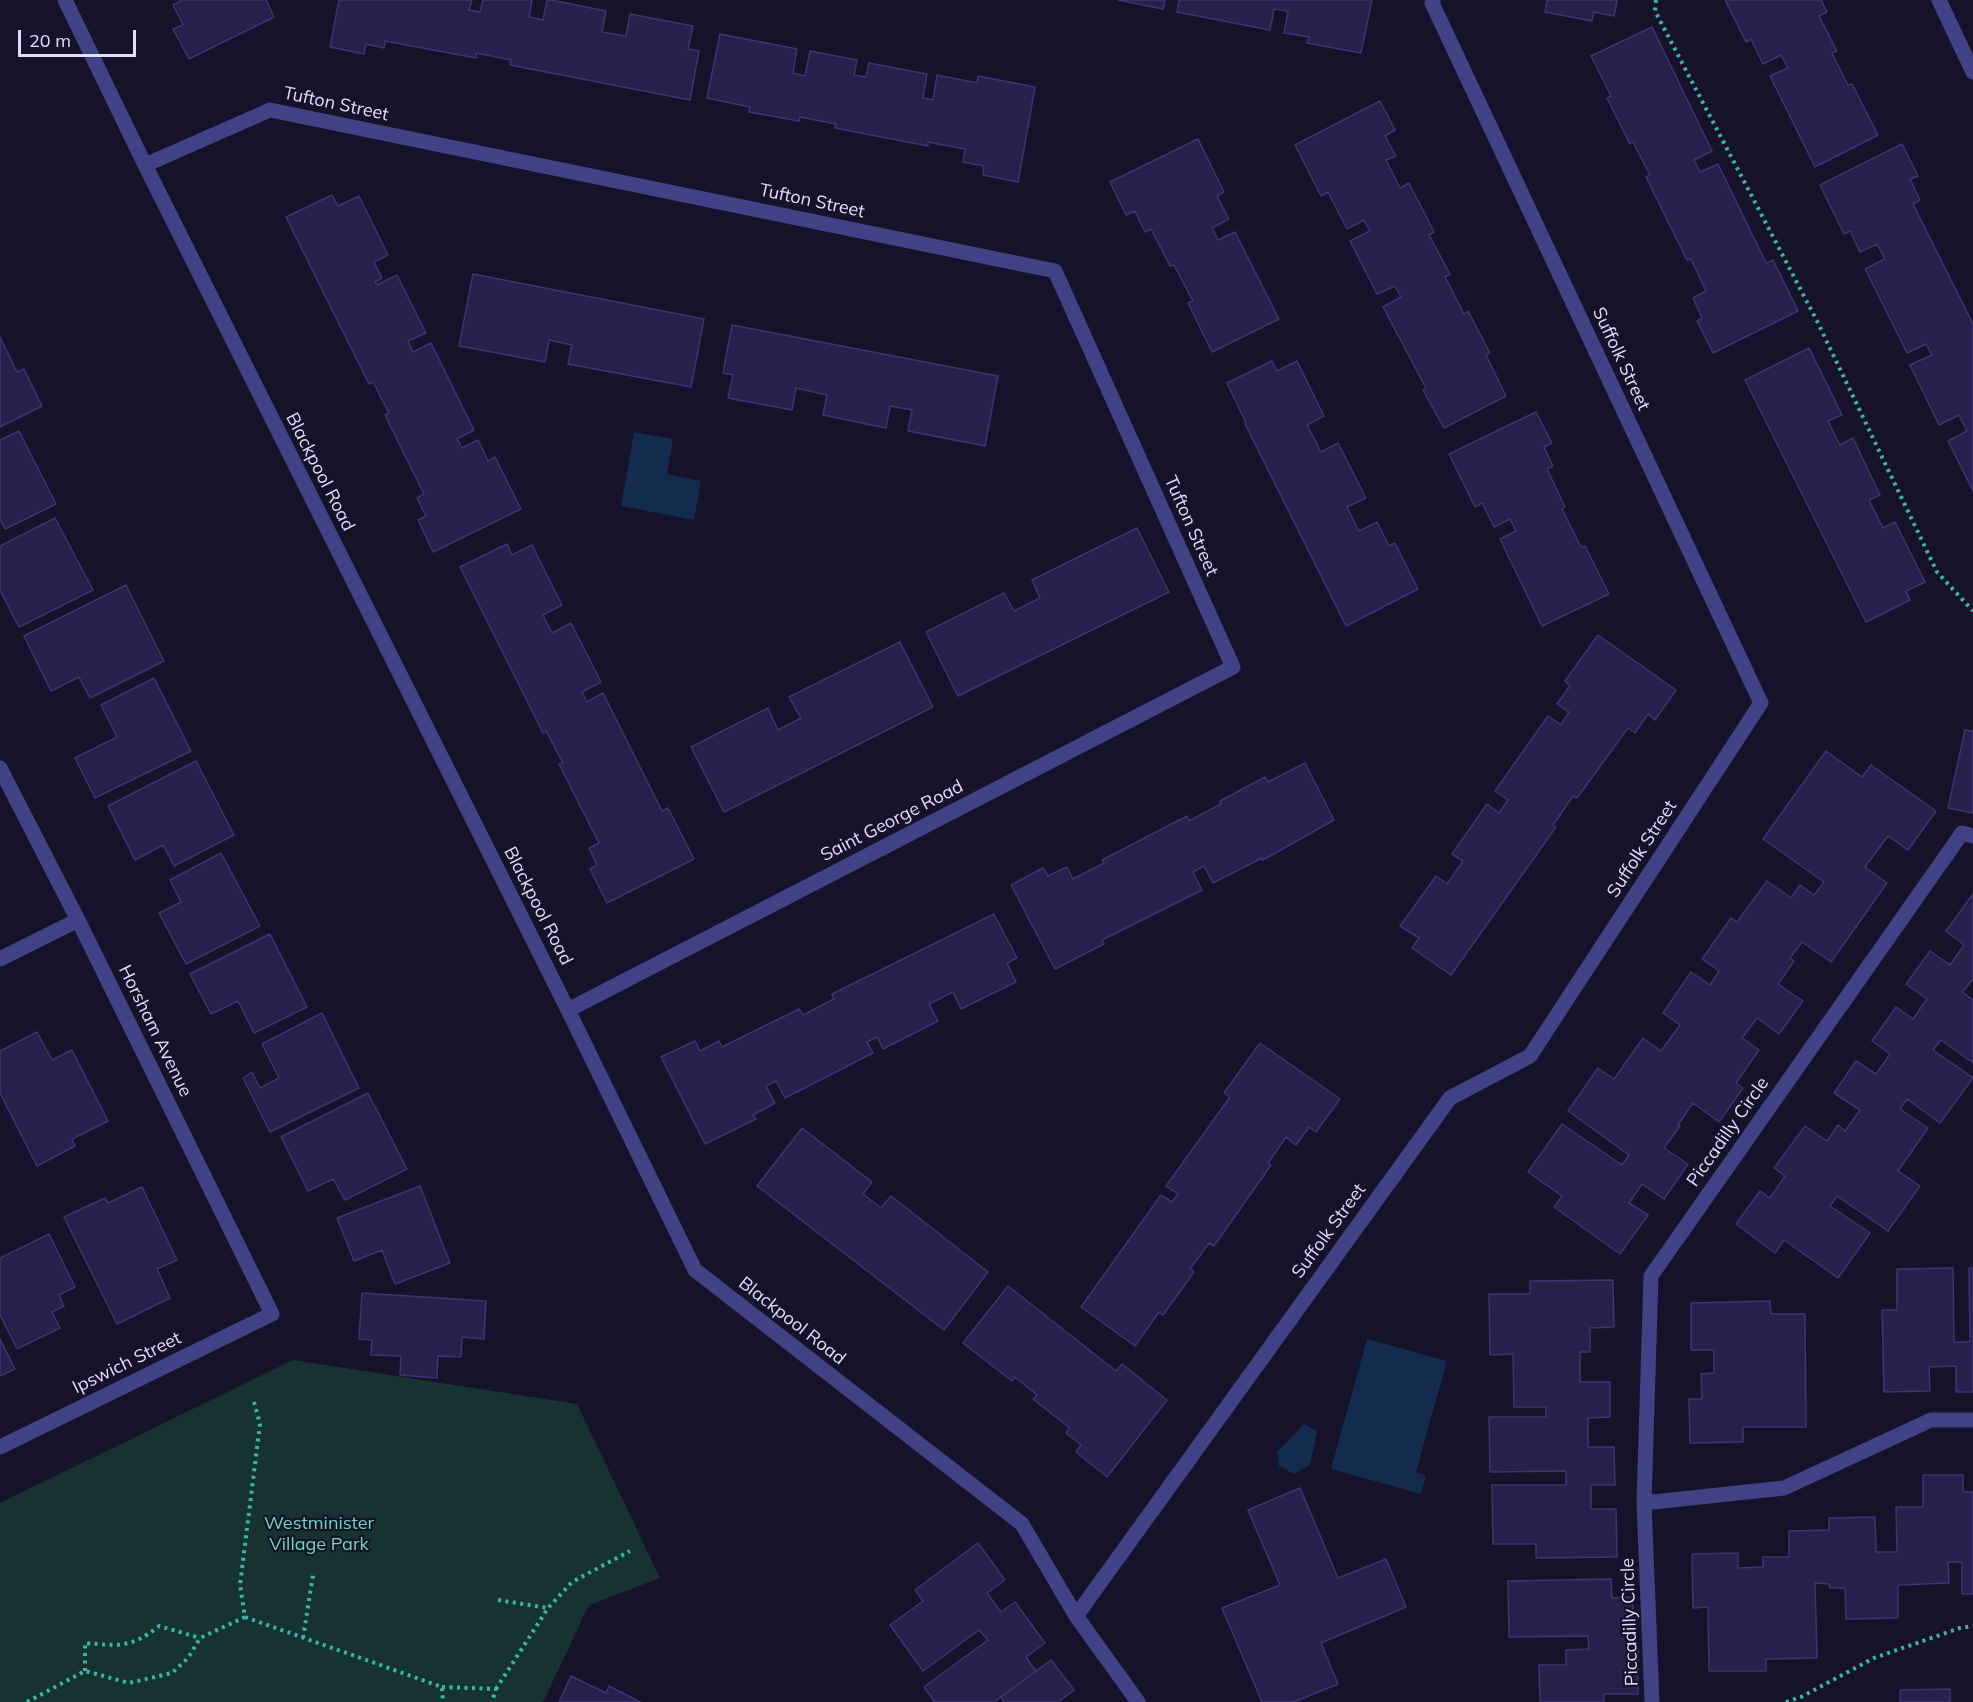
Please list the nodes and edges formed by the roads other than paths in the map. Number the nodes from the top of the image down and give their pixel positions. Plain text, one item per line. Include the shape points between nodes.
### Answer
1 (64, 0) edge
2 (1432, 0) edge
3 (1939, 0) edge
4 (1973, 72) edge
5 (145, 165) junction
6 (1233, 667) joint
7 (0, 768) edge
8 (1973, 836) edge
9 (78, 920) junction
10 (0, 959) edge
11 (568, 1010) junction
12 (272, 1314) joint
13 (1973, 1420) edge
14 (0, 1447) edge
15 (1644, 1503) junction
16 (1076, 1616) junction
17 (1138, 1702) edge
18 (1652, 1702) edge

1 - 5 street, Blackpool Road
2 - 16 street, Suffolk Street via 1761,703 1530,1056 1449,1098
3 - 4 street
5 - 6 street, Tufton Street via 270,110 1055,271
5 - 11 street, Blackpool Road
6 - 11 street, Saint George Road
7 - 9 street, Horsham Avenue
8 - 15 street, Piccadilly Circle via 1962,833 1651,1276
9 - 10 street
9 - 12 street, Horsham Avenue
11 - 16 street, Blackpool Road via 695,1270 1022,1524
12 - 14 street, Ipswich Street
13 - 15 street via 1931,1420 1784,1488
15 - 18 street, Piccadilly Circle
16 - 17 street, Blackpool Road

